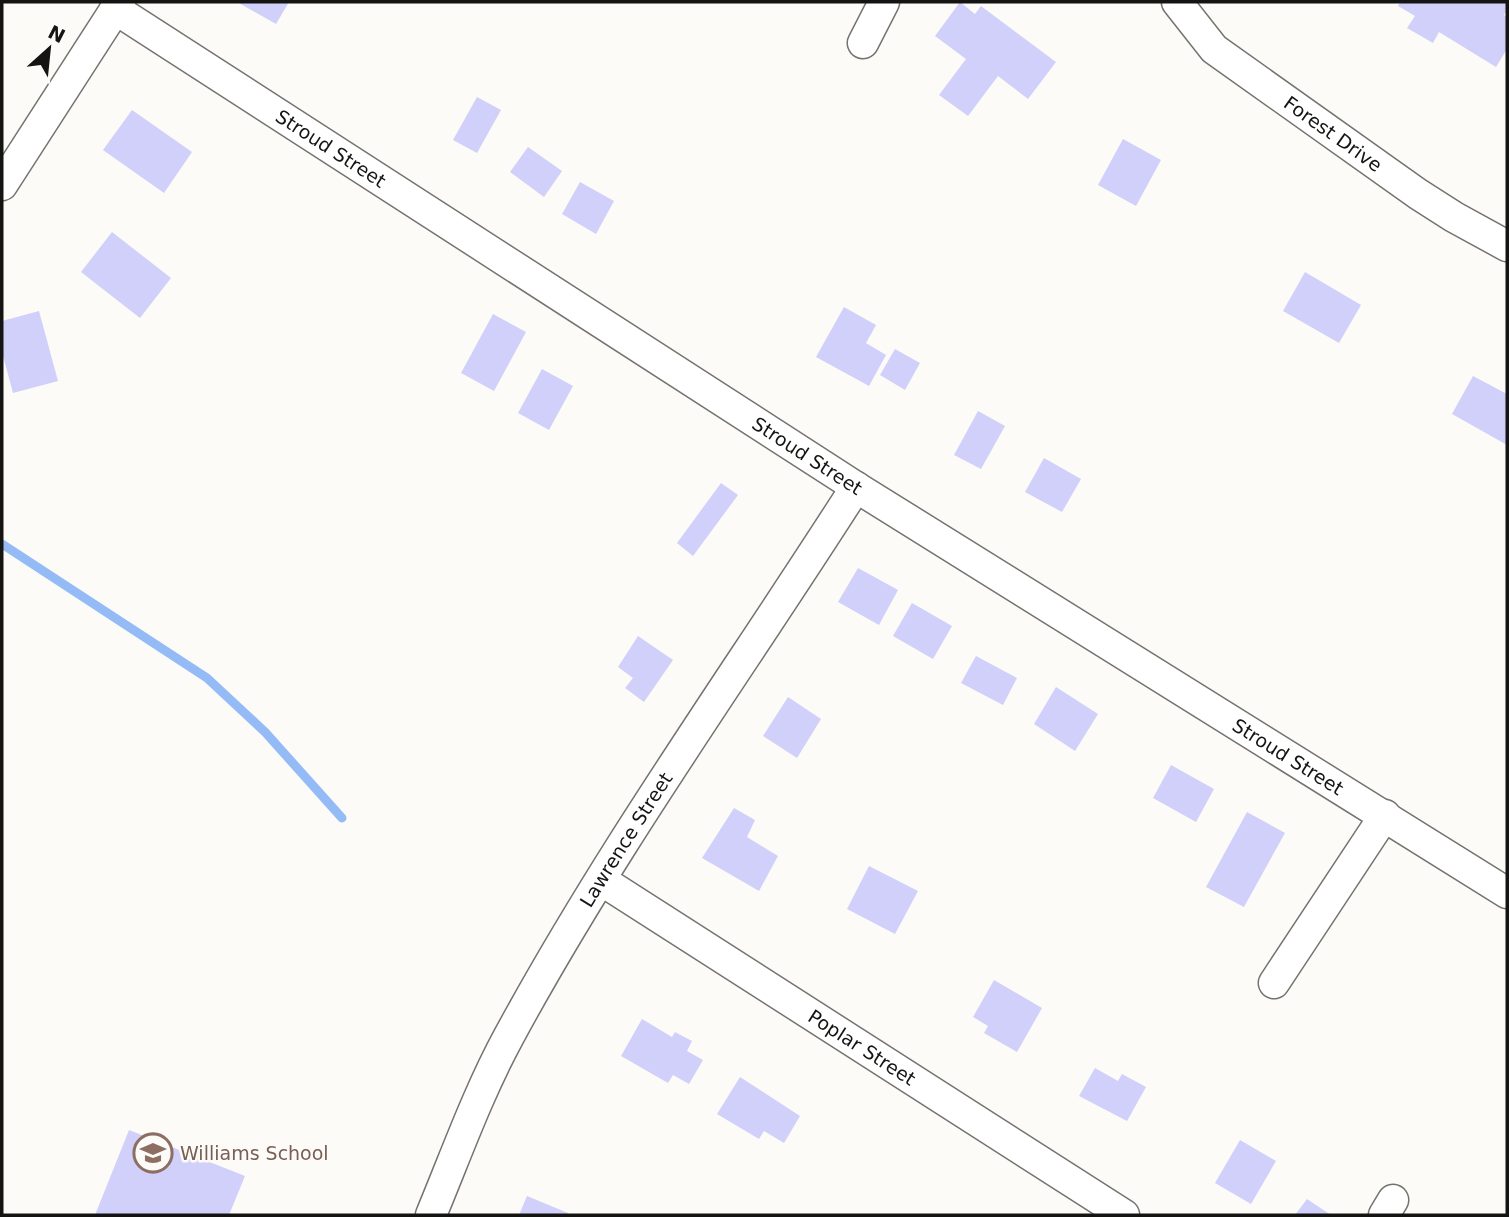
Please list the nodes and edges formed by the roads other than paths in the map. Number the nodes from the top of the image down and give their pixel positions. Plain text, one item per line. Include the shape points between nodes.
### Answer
1 (884, 2) edge
2 (1177, 2) edge
3 (117, 6) edge
4 (863, 43) dead end
5 (2, 186) edge
6 (1507, 246) edge
7 (856, 487) junction
8 (1385, 815) junction
9 (601, 880) junction
10 (1507, 893) edge
11 (1274, 983) dead end
12 (431, 1215) edge
13 (1124, 1215) edge

1 - 4 street
2 - 6 street, Forest Drive via 1214,49 1418,194
3 - 5 street
3 - 7 street, Stroud Street
7 - 8 street, Stroud Street
7 - 9 street, Lawrence Street
8 - 10 street, Stroud Street
8 - 11 street
9 - 12 street, Lawrence Street via 508,1038
9 - 13 street, Poplar Street

